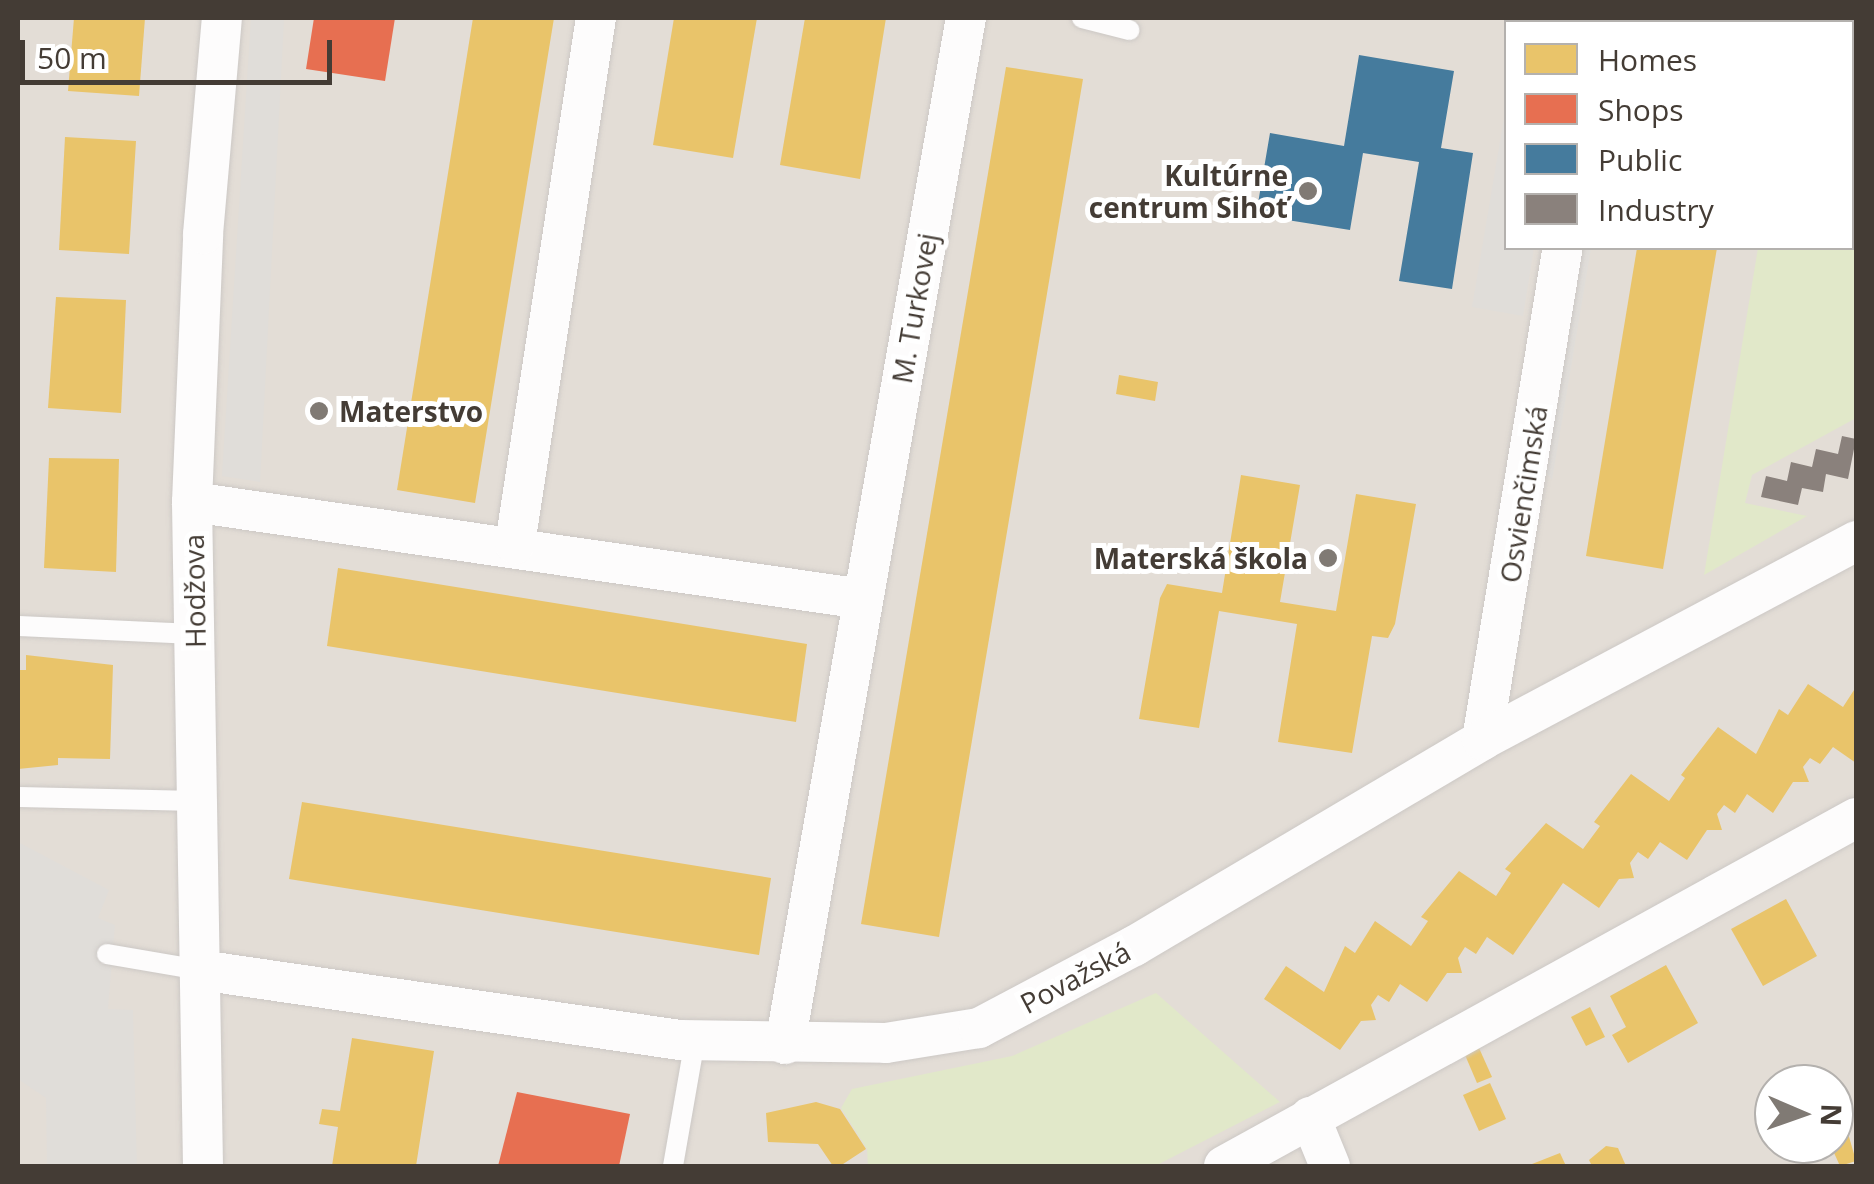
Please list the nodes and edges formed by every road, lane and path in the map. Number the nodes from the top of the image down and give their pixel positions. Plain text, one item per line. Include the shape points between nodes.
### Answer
1 (222, 18) edge
2 (596, 18) edge
3 (966, 18) edge
4 (1082, 18) edge
5 (1129, 30) dead end
6 (1563, 250) edge
7 (192, 502) junction
8 (1856, 542) edge
9 (515, 544) junction
10 (863, 600) junction
11 (18, 626) edge
12 (195, 634) junction
13 (1482, 740) junction
14 (18, 797) edge
15 (198, 801) junction
16 (1856, 818) edge
17 (107, 954) dead end
18 (200, 970) junction
19 (695, 1040) junction
20 (785, 1044) junction
21 (1310, 1118) junction
22 (202, 1166) edge
23 (673, 1166) edge
24 (1224, 1166) edge
25 (1330, 1166) edge

1 - 7 street, Hodžova via 203,234
2 - 9 street
3 - 10 street, M. Turkovej
4 - 5 lane
6 - 13 street, Osvienčimská
7 - 9 street
7 - 12 street, Hodžova
8 - 13 street, Považská
9 - 10 street
10 - 20 street, M. Turkovej
11 - 12 lane
12 - 15 street, Hodžova
13 - 20 street, Považská via 1134,946 979,1028 886,1042
14 - 15 lane
15 - 18 street, Hodžova
16 - 21 street
17 - 18 lane
18 - 19 street, Považská
18 - 22 street, Hodžova
19 - 20 street, Považská
19 - 23 lane
21 - 24 street
21 - 25 street

